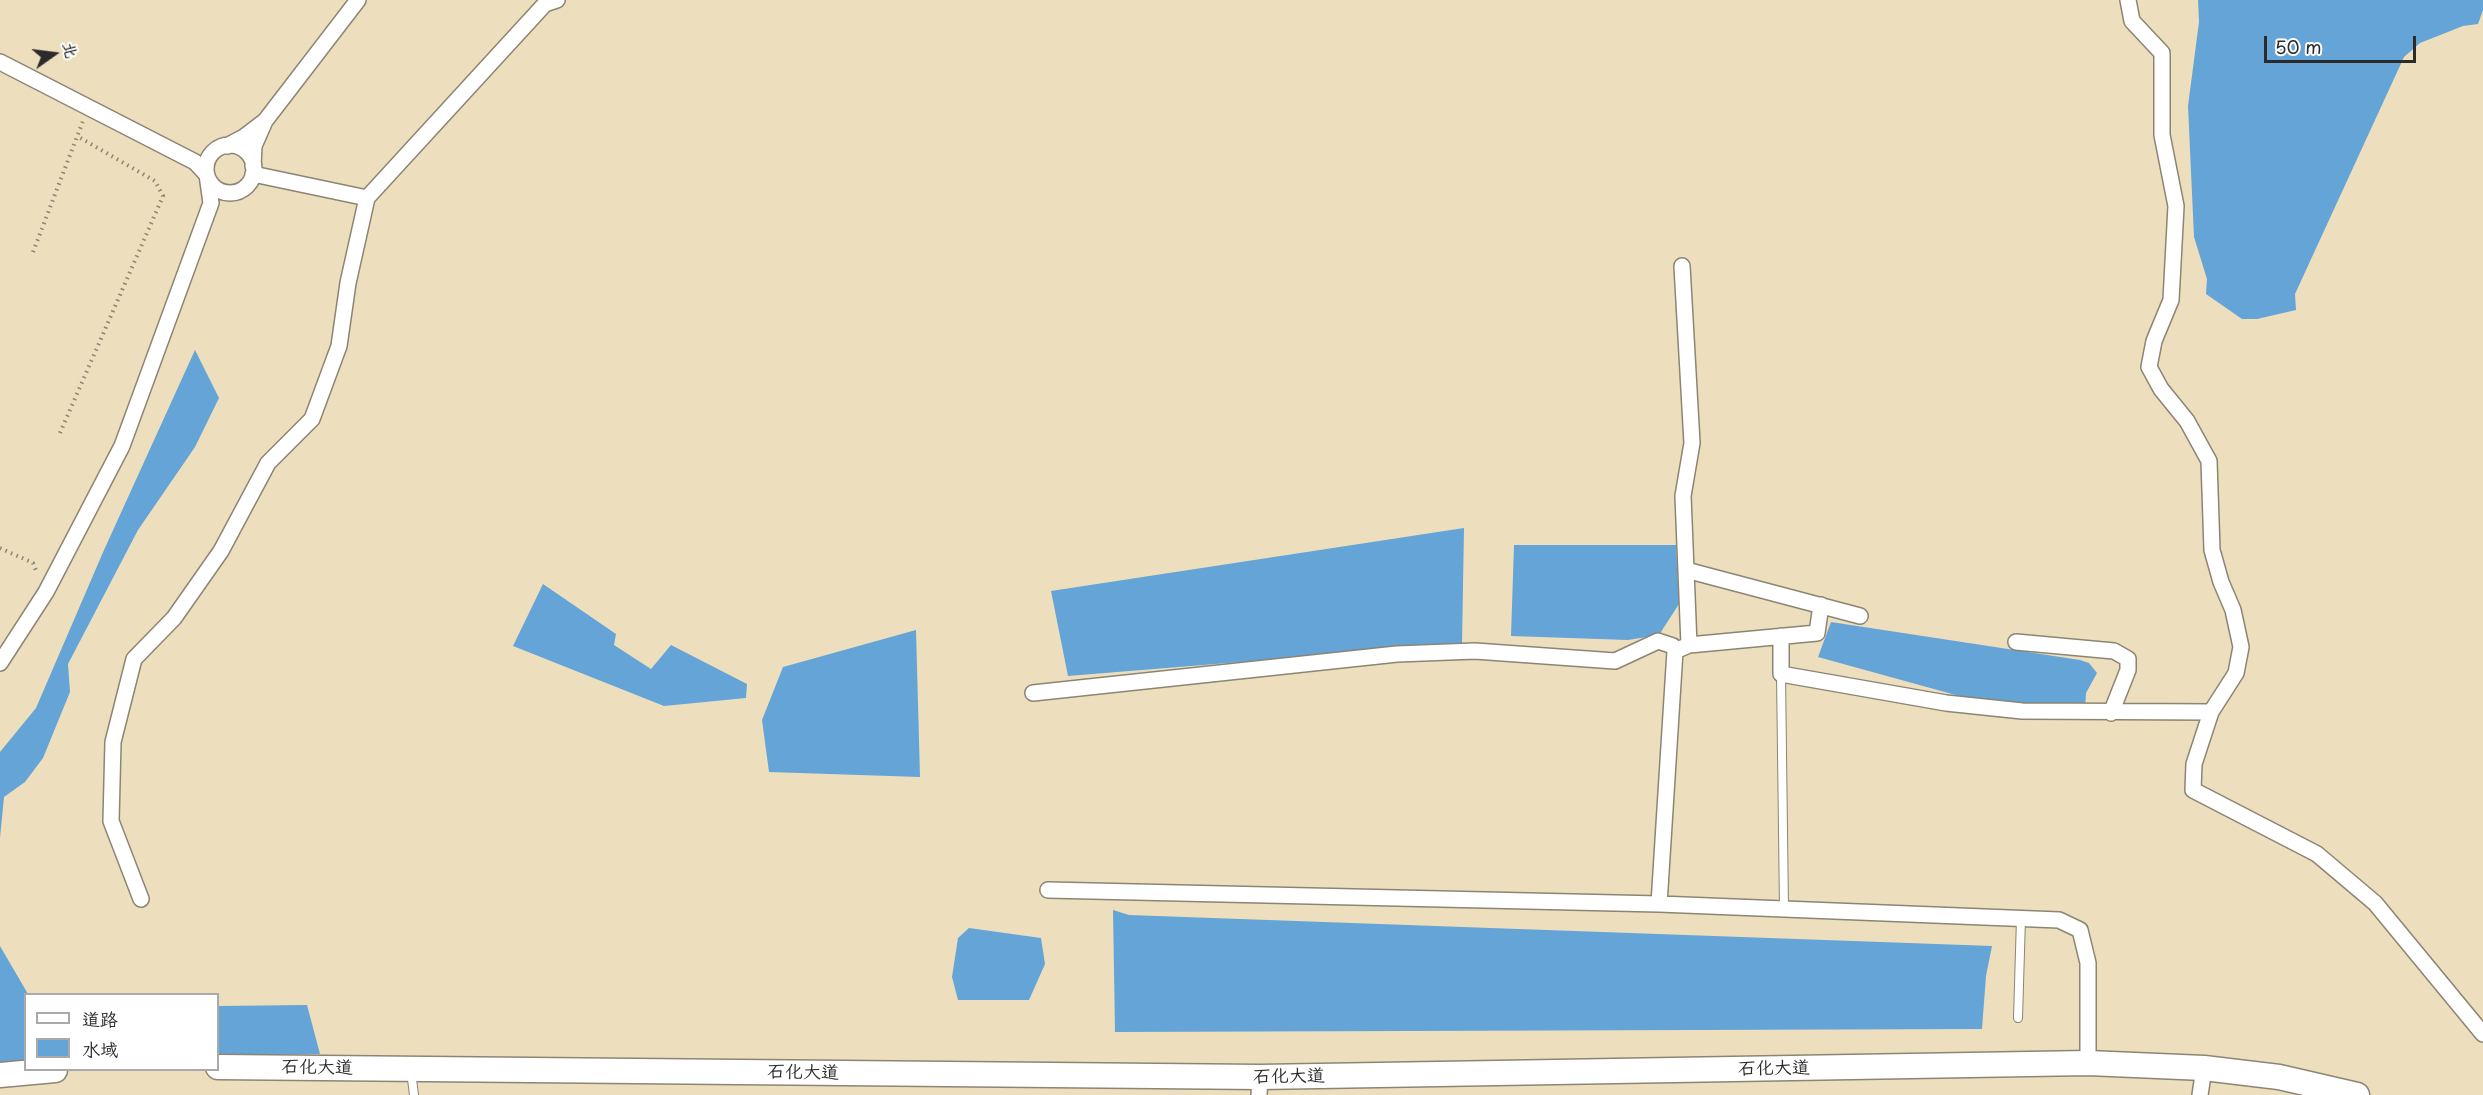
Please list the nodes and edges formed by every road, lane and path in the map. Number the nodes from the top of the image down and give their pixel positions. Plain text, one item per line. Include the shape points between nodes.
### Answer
1 (358, 0) edge
2 (2128, 0) edge
3 (550, 1) edge
4 (0, 62) edge
5 (88, 107) junction
6 (265, 121) junction
7 (77, 136) junction
8 (223, 147) junction
9 (181, 153) junction
10 (253, 170) junction
11 (207, 175) junction
12 (239, 191) junction
13 (367, 198) junction
14 (207, 219) junction
15 (33, 252) dead end
16 (1682, 266) dead end
17 (60, 433) dead end
18 (0, 548) edge
19 (1686, 570) junction
20 (46, 592) junction
21 (1821, 606) junction
22 (1860, 616) dead end
23 (1781, 636) junction
24 (2016, 642) dead end
25 (1682, 648) junction
26 (0, 663) edge
27 (1781, 674) junction
28 (1033, 693) dead end
29 (2211, 712) junction
30 (2111, 713) junction
31 (1048, 890) dead end
32 (141, 899) dead end
33 (1659, 904) junction
34 (1784, 909) junction
35 (2021, 918) junction
36 (2018, 1018) dead end
37 (2483, 1034) edge
38 (2088, 1063) junction
39 (219, 1067) edge
40 (2204, 1068) junction
41 (410, 1069) junction
42 (44, 1071) edge
43 (0, 1075) edge
44 (1259, 1086) edge
45 (414, 1095) edge
46 (2200, 1095) edge
47 (2357, 1095) edge

1 - 6 street
2 - 29 street via 2132,21 2162,53 2162,135 2176,206 2171,300 2154,341 2149,367 2209,461 2212,550 2241,647 2235,673
3 - 13 street
4 - 5 street
5 - 7 path
5 - 9 street
6 - 8 street
6 - 10 street via 254,146
7 - 15 path
7 - 17 path via 155,181 163,196
8 - 9 street via 196,154
8 - 10 street via 234,146 247,153
8 - 11 street via 208,159
9 - 11 street
10 - 12 street via 250,181
10 - 13 street
11 - 12 street via 216,189
11 - 14 street via 211,202
12 - 14 street
13 - 32 street via 339,346 312,419 268,463 221,551 174,618 134,659 113,742 111,821
14 - 20 street via 122,446
16 - 19 street via 1692,443 1683,496
18 - 20 path via 33,563
19 - 21 street
19 - 25 street
20 - 26 street
21 - 22 street
21 - 23 street via 1817,633
23 - 25 street
23 - 27 street
24 - 30 street via 2114,651 2128,659 2128,670
25 - 28 street via 1658,641 1615,661 1475,651 1397,654
25 - 33 street
27 - 30 street via 1946,703 2022,711
27 - 34 lane
29 - 30 street
29 - 37 street via 2194,764 2193,790 2317,854 2367,896
31 - 33 street
33 - 34 street
34 - 35 street
35 - 36 lane
35 - 38 street via 2060,920 2080,930 2088,963
38 - 40 main road, 石化大道
38 - 44 main road, 石化大道
39 - 41 main road, 石化大道
40 - 46 street
40 - 47 main road, 石化大道 via 2279,1077
41 - 44 main road, 石化大道
41 - 45 lane
42 - 43 main road

